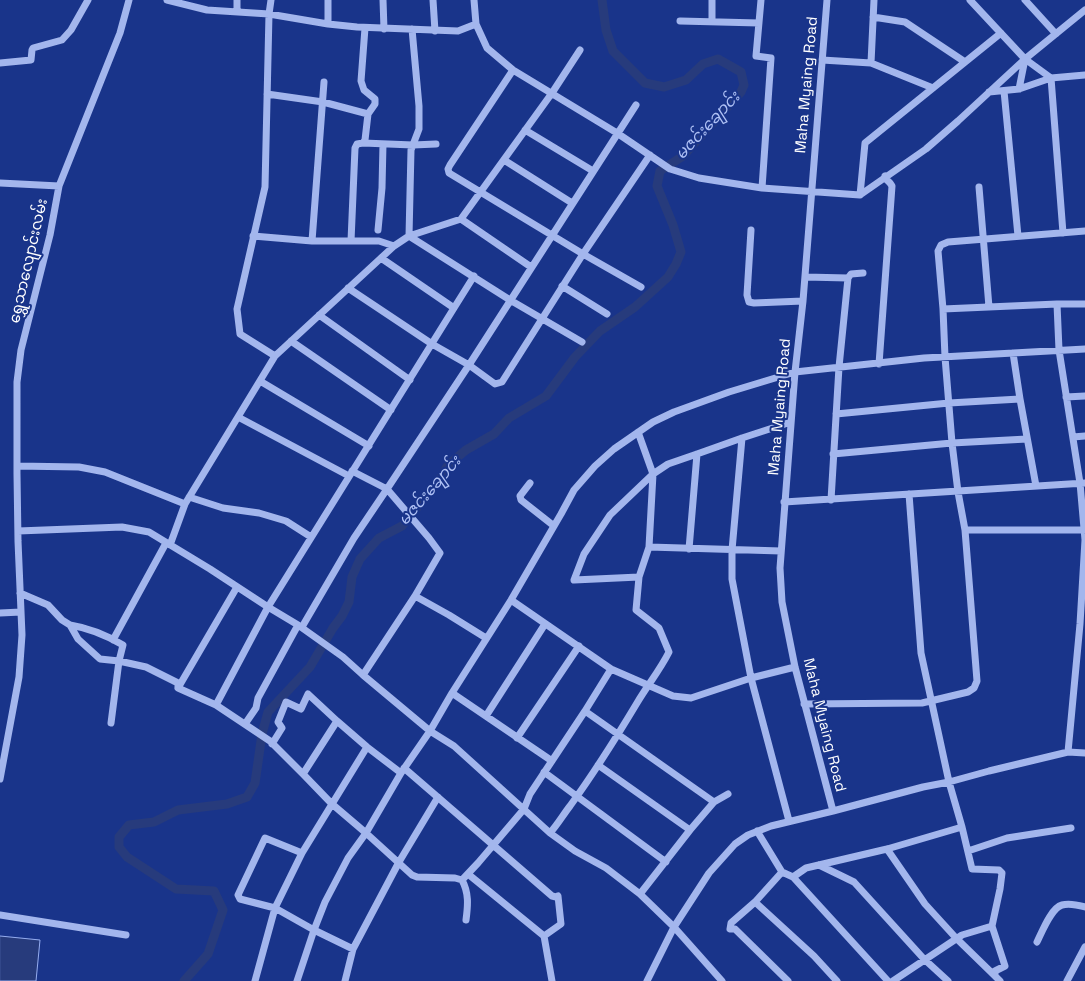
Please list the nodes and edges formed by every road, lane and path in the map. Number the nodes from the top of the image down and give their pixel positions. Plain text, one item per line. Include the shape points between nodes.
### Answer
1 (88, 0) edge
2 (129, 0) edge
3 (167, 0) edge
4 (237, 0) edge
5 (271, 0) edge
6 (328, 0) edge
7 (383, 0) edge
8 (433, 0) edge
9 (474, 0) edge
10 (712, 0) edge
11 (760, 0) edge
12 (827, 0) edge
13 (874, 0) edge
14 (970, 0) edge
15 (1026, 1) edge
16 (191, 3) edge
17 (1085, 10) edge
18 (237, 12) junction
19 (270, 14) junction
20 (873, 17) junction
21 (680, 21) dead end
22 (712, 22) junction
23 (759, 23) junction
24 (328, 24) junction
25 (476, 24) junction
26 (365, 28) junction
27 (384, 29) junction
28 (412, 29) junction
29 (435, 31) junction
30 (1001, 33) junction
31 (1056, 34) junction
32 (580, 50) dead end
33 (1025, 59) junction
34 (822, 60) junction
35 (965, 62) junction
36 (0, 63) edge
37 (871, 63) junction
38 (513, 70) junction
39 (1085, 75) edge
40 (1052, 78) junction
41 (324, 82) dead end
42 (933, 88) junction
43 (1019, 89) junction
44 (1004, 91) junction
45 (989, 92) junction
46 (552, 93) junction
47 (267, 94) junction
48 (323, 102) junction
49 (636, 105) dead end
50 (368, 114) junction
51 (525, 130) junction
52 (617, 133) junction
53 (363, 142) junction
54 (383, 144) junction
55 (436, 144) dead end
56 (413, 145) junction
57 (651, 156) junction
58 (504, 160) junction
59 (593, 171) junction
60 (885, 176) junction
61 (0, 183) edge
62 (59, 186) junction
63 (979, 187) dead end
64 (762, 188) junction
65 (812, 191) junction
66 (481, 192) junction
67 (860, 195) junction
68 (572, 203) junction
69 (461, 219) junction
70 (378, 230) dead end
71 (751, 230) dead end
72 (1085, 231) edge
73 (1063, 233) junction
74 (552, 235) junction
75 (254, 236) junction
76 (409, 236) junction
77 (1018, 236) junction
78 (984, 238) junction
79 (312, 241) junction
80 (351, 241) junction
81 (394, 246) junction
82 (583, 254) junction
83 (381, 258) junction
84 (531, 267) junction
85 (863, 273) dead end
86 (474, 276) junction
87 (805, 277) junction
88 (848, 278) junction
89 (562, 286) junction
90 (641, 287) dead end
91 (348, 288) junction
92 (510, 300) junction
93 (803, 301) junction
94 (1057, 304) junction
95 (1085, 304) edge
96 (989, 307) junction
97 (454, 308) junction
98 (943, 309) junction
99 (607, 314) dead end
100 (319, 315) junction
101 (542, 318) junction
102 (291, 341) junction
103 (582, 342) dead end
104 (432, 344) junction
105 (1085, 349) edge
106 (1059, 350) junction
107 (1013, 353) junction
108 (275, 356) junction
109 (945, 357) junction
110 (879, 364) junction
111 (469, 365) junction
112 (839, 367) junction
113 (795, 372) junction
114 (410, 380) junction
115 (260, 381) junction
116 (1085, 396) edge
117 (1066, 397) junction
118 (1020, 399) junction
119 (949, 404) junction
120 (391, 410) junction
121 (836, 414) junction
122 (238, 417) junction
123 (791, 422) junction
124 (638, 432) junction
125 (1085, 436) edge
126 (1072, 437) junction
127 (742, 438) junction
128 (1027, 439) junction
129 (952, 443) junction
130 (369, 446) junction
131 (697, 454) junction
132 (833, 454) junction
133 (17, 466) junction
134 (351, 473) junction
135 (653, 474) junction
136 (1082, 483) edge
137 (530, 484) dead end
138 (1036, 486) junction
139 (387, 489) junction
140 (958, 492) junction
141 (909, 494) junction
142 (831, 500) junction
143 (187, 501) junction
144 (784, 502) junction
145 (554, 526) junction
146 (965, 530) junction
147 (1083, 530) junction
148 (18, 531) junction
149 (312, 537) junction
150 (1085, 540) edge
151 (168, 544) junction
152 (649, 547) junction
153 (689, 549) junction
154 (732, 550) junction
155 (781, 551) junction
156 (639, 577) junction
157 (237, 587) junction
158 (20, 593) junction
159 (415, 596) junction
160 (511, 600) junction
161 (268, 607) junction
162 (21, 612) junction
163 (0, 613) edge
164 (545, 624) junction
165 (1083, 624) edge
166 (70, 625) junction
167 (300, 626) junction
168 (486, 638) junction
169 (113, 640) junction
170 (579, 646) junction
171 (119, 661) junction
172 (795, 667) junction
173 (612, 669) junction
174 (363, 675) junction
175 (751, 678) junction
176 (648, 686) junction
177 (178, 688) junction
178 (452, 693) junction
179 (930, 700) junction
180 (804, 704) junction
181 (216, 705) junction
182 (585, 711) junction
183 (486, 716) junction
184 (337, 721) junction
185 (111, 723) dead end
186 (245, 724) junction
187 (430, 730) junction
188 (618, 734) junction
189 (517, 738) junction
190 (271, 743) junction
191 (367, 747) junction
192 (1068, 752) junction
193 (1085, 753) edge
194 (552, 761) junction
195 (598, 765) junction
196 (403, 770) junction
197 (544, 772) junction
198 (303, 774) junction
199 (0, 779) edge
200 (949, 782) junction
201 (728, 794) dead end
202 (577, 796) junction
203 (438, 798) junction
204 (714, 802) junction
205 (332, 804) junction
206 (524, 809) junction
207 (833, 811) junction
208 (789, 821) junction
209 (962, 827) junction
210 (1071, 828) dead end
211 (690, 830) junction
212 (757, 831) junction
213 (366, 833) junction
214 (550, 833) junction
215 (494, 845) junction
216 (887, 849) junction
217 (968, 851) junction
218 (302, 853) junction
219 (399, 862) junction
220 (666, 862) junction
221 (819, 865) junction
222 (782, 872) junction
223 (468, 874) junction
224 (793, 877) junction
225 (462, 880) junction
226 (640, 894) junction
227 (755, 902) junction
228 (1085, 907) edge
229 (275, 908) junction
230 (0, 915) edge
231 (466, 920) dead end
232 (992, 926) junction
233 (674, 927) junction
234 (314, 930) junction
235 (126, 935) dead end
236 (544, 936) junction
237 (956, 938) junction
238 (1037, 942) dead end
239 (1085, 947) edge
240 (353, 949) junction
241 (926, 960) junction
242 (998, 978) edge
243 (650, 980) edge
244 (255, 981) edge
245 (297, 981) edge
246 (345, 981) edge
247 (552, 981) edge
248 (722, 981) edge
249 (788, 981) edge
250 (837, 981) edge
251 (888, 981) edge
252 (893, 981) edge
253 (948, 981) edge
254 (1067, 981) edge

1 - 36 street via 71,30 62,40 33,48 31,60
2 - 62 street, ရွှေသာလျောင်းလမ်း via 120,33
3 - 16 street
4 - 18 street
5 - 19 street
6 - 24 street
7 - 27 street
8 - 29 street
9 - 25 street
10 - 22 street
11 - 23 street
12 - 34 street, Maha Myaing Road
13 - 20 street
14 - 30 street
15 - 31 street
16 - 18 street via 207,10
17 - 31 street
18 - 19 street
19 - 24 street
19 - 47 street
20 - 35 street via 905,22
20 - 37 street
21 - 22 street
22 - 23 street
23 - 64 street via 756,56 771,58
24 - 26 street
25 - 29 street via 458,31
25 - 38 street via 487,48
26 - 27 street
26 - 50 street via 361,81 364,90 375,99 375,104
27 - 28 street
28 - 29 street
28 - 56 street via 419,106 419,129
30 - 33 street
30 - 35 street
31 - 33 street
32 - 46 street
33 - 40 street
33 - 43 street
33 - 45 street
34 - 37 street
34 - 65 street, Maha Myaing Road
35 - 42 street
37 - 42 street
38 - 46 street
38 - 66 street via 448,169 449,174
39 - 40 street
40 - 43 street
40 - 73 street
41 - 48 street
42 - 67 street via 865,143
43 - 44 street
44 - 45 street
44 - 77 street
45 - 60 street via 926,149
46 - 51 street
46 - 52 street
47 - 48 street
47 - 75 street via 265,187
48 - 50 street
48 - 79 street
49 - 52 street
50 - 53 street
51 - 58 street
51 - 59 street
52 - 57 street
52 - 59 street
53 - 54 street
53 - 80 street via 355,148
54 - 56 street
54 - 70 street
55 - 56 street
56 - 76 street
57 - 64 street via 670,169 699,178
57 - 82 street
58 - 66 street
58 - 68 street
59 - 68 street
60 - 67 street
60 - 110 street via 892,186
61 - 62 street
62 - 133 street, ရွှေသာလျောင်းလမ်း via 50,235 21,350 17,382
63 - 78 street
64 - 65 street
65 - 67 street
65 - 87 street, Maha Myaing Road
66 - 69 street
66 - 74 street
68 - 74 street
69 - 76 street
69 - 84 street
71 - 93 street via 747,295 749,302
72 - 73 street
73 - 77 street
74 - 82 street
74 - 84 street
75 - 79 street
75 - 108 street via 237,309 240,334
76 - 81 street
76 - 86 street
77 - 78 street
78 - 96 street
78 - 98 street via 941,245 938,251
79 - 80 street
80 - 81 street via 379,241
81 - 83 street
82 - 89 street
82 - 90 street
83 - 91 street
83 - 97 street
84 - 92 street
85 - 88 street via 851,274
86 - 92 street
86 - 97 street
87 - 88 street
87 - 93 street, Maha Myaing Road
88 - 112 street
89 - 99 street
89 - 101 street
91 - 100 street
91 - 104 street
92 - 101 street
92 - 111 street
93 - 113 street, Maha Myaing Road
94 - 95 street
94 - 96 street
94 - 106 street
96 - 98 street
97 - 104 street
98 - 109 street
100 - 102 street
100 - 114 street
101 - 103 street
101 - 111 street via 502,382 495,384
102 - 108 street
102 - 120 street
104 - 111 street
104 - 114 street
105 - 106 street
106 - 107 street
106 - 117 street
107 - 109 street
107 - 118 street
108 - 115 street
109 - 110 street
109 - 119 street
110 - 112 street
111 - 139 street
112 - 113 street
112 - 121 street
113 - 123 street, Maha Myaing Road
113 - 124 street via 674,412
114 - 120 street
115 - 122 street
115 - 130 street
116 - 117 street
117 - 126 street
118 - 119 street
118 - 128 street
119 - 121 street
119 - 129 street
120 - 130 street
121 - 132 street
122 - 134 street
122 - 143 street
123 - 127 street
123 - 144 street, Maha Myaing Road
124 - 135 street
124 - 145 street via 595,466 574,490
125 - 126 street
126 - 136 street
127 - 131 street
127 - 154 street
128 - 129 street
128 - 138 street
129 - 132 street
129 - 140 street
130 - 134 street
131 - 135 street via 668,464
131 - 153 street
132 - 142 street
133 - 143 street via 79,467 106,472
133 - 148 street, ရွှေသာလျောင်းလမ်း
134 - 139 street
134 - 149 street
135 - 152 street
135 - 156 street via 610,515 584,554 574,580
136 - 138 street
136 - 147 street
137 - 145 street via 520,496 521,500
138 - 140 street
139 - 159 street via 440,553
139 - 167 street
140 - 141 street
140 - 146 street
141 - 142 street
141 - 179 street via 921,653
142 - 144 street
143 - 149 street via 259,513 286,522
143 - 151 street
144 - 155 street, Maha Myaing Road
145 - 160 street
146 - 147 street
146 - 179 street via 977,681 974,688 968,692
147 - 150 street
148 - 151 street via 122,527 149,532
148 - 158 street, ရွှေသာလျောင်းလမ်း
149 - 161 street
150 - 165 street
151 - 157 street
151 - 169 street
152 - 153 street
152 - 156 street
153 - 154 street
154 - 155 street
154 - 175 street via 732,579
155 - 172 street, Maha Myaing Road via 782,602
156 - 176 street via 636,610 659,628 669,652
157 - 161 street
157 - 177 street
158 - 162 street, ရွှေသာလျောင်းလမ်း
158 - 166 street via 48,605
159 - 168 street
159 - 174 street
160 - 164 street
160 - 168 street
161 - 167 street
161 - 181 street
162 - 163 street
162 - 199 street, ရွှေသာလျောင်းလမ်း via 19,677
164 - 170 street
164 - 183 street
165 - 192 street
166 - 169 street via 85,628
166 - 171 street via 78,639 100,659
167 - 174 street via 344,657
167 - 186 street
168 - 178 street
169 - 171 street via 123,645
170 - 173 street
170 - 189 street
171 - 177 street via 146,667 178,683
171 - 185 street
172 - 175 street
172 - 180 street, Maha Myaing Road
173 - 176 street
173 - 182 street
174 - 187 street
175 - 176 street via 691,698 673,696
175 - 208 street
176 - 188 street
177 - 181 street
178 - 183 street
178 - 187 street
179 - 180 street via 922,703
179 - 200 street
180 - 207 street, Maha Myaing Road
181 - 186 street
182 - 188 street
182 - 194 street
183 - 189 street
184 - 190 street via 308,694 301,709 286,702 278,722 282,728
184 - 191 street
184 - 198 street
186 - 190 street
187 - 196 street
187 - 206 street via 454,746
188 - 195 street
188 - 204 street
189 - 194 street
190 - 198 street
191 - 196 street
191 - 205 street
192 - 193 street
192 - 200 street
194 - 197 street
195 - 202 street
195 - 211 street
196 - 203 street
196 - 213 street
197 - 202 street
197 - 206 street
198 - 205 street
200 - 207 street
200 - 209 street
201 - 204 street
202 - 214 street
202 - 220 street
203 - 215 street
203 - 219 street
204 - 211 street
205 - 213 street
205 - 218 street
206 - 214 street
206 - 215 street
207 - 208 street
208 - 212 street
209 - 216 street
209 - 217 street
210 - 217 street via 1007,838
211 - 220 street
212 - 222 street
212 - 233 street via 735,844 709,873
213 - 219 street
213 - 234 street via 348,858 325,902
214 - 226 street via 575,851 606,868
215 - 223 street
215 - 236 street via 552,896 558,896 561,924
216 - 221 street
216 - 237 street via 925,904
217 - 232 street via 973,870 999,870 1002,873
218 - 229 street
218 - 229 street via 265,838 238,895 240,899
219 - 225 street via 414,876
219 - 240 street
220 - 226 street
221 - 224 street via 806,868
221 - 241 street via 854,882
222 - 224 street
222 - 227 street
223 - 225 street
223 - 236 street
224 - 251 street
225 - 231 street via 468,897
226 - 233 street
227 - 249 street via 731,923 730,929 735,929
227 - 250 street via 814,956
228 - 238 street via 1062,905 1055,910
229 - 234 street
229 - 244 street
230 - 235 street
232 - 237 street
232 - 242 street via 1005,966 995,971
233 - 243 street
233 - 248 street
234 - 240 street
234 - 245 street
236 - 247 street
237 - 241 street
237 - 242 street
239 - 254 street
240 - 246 street
241 - 252 street
241 - 253 street

